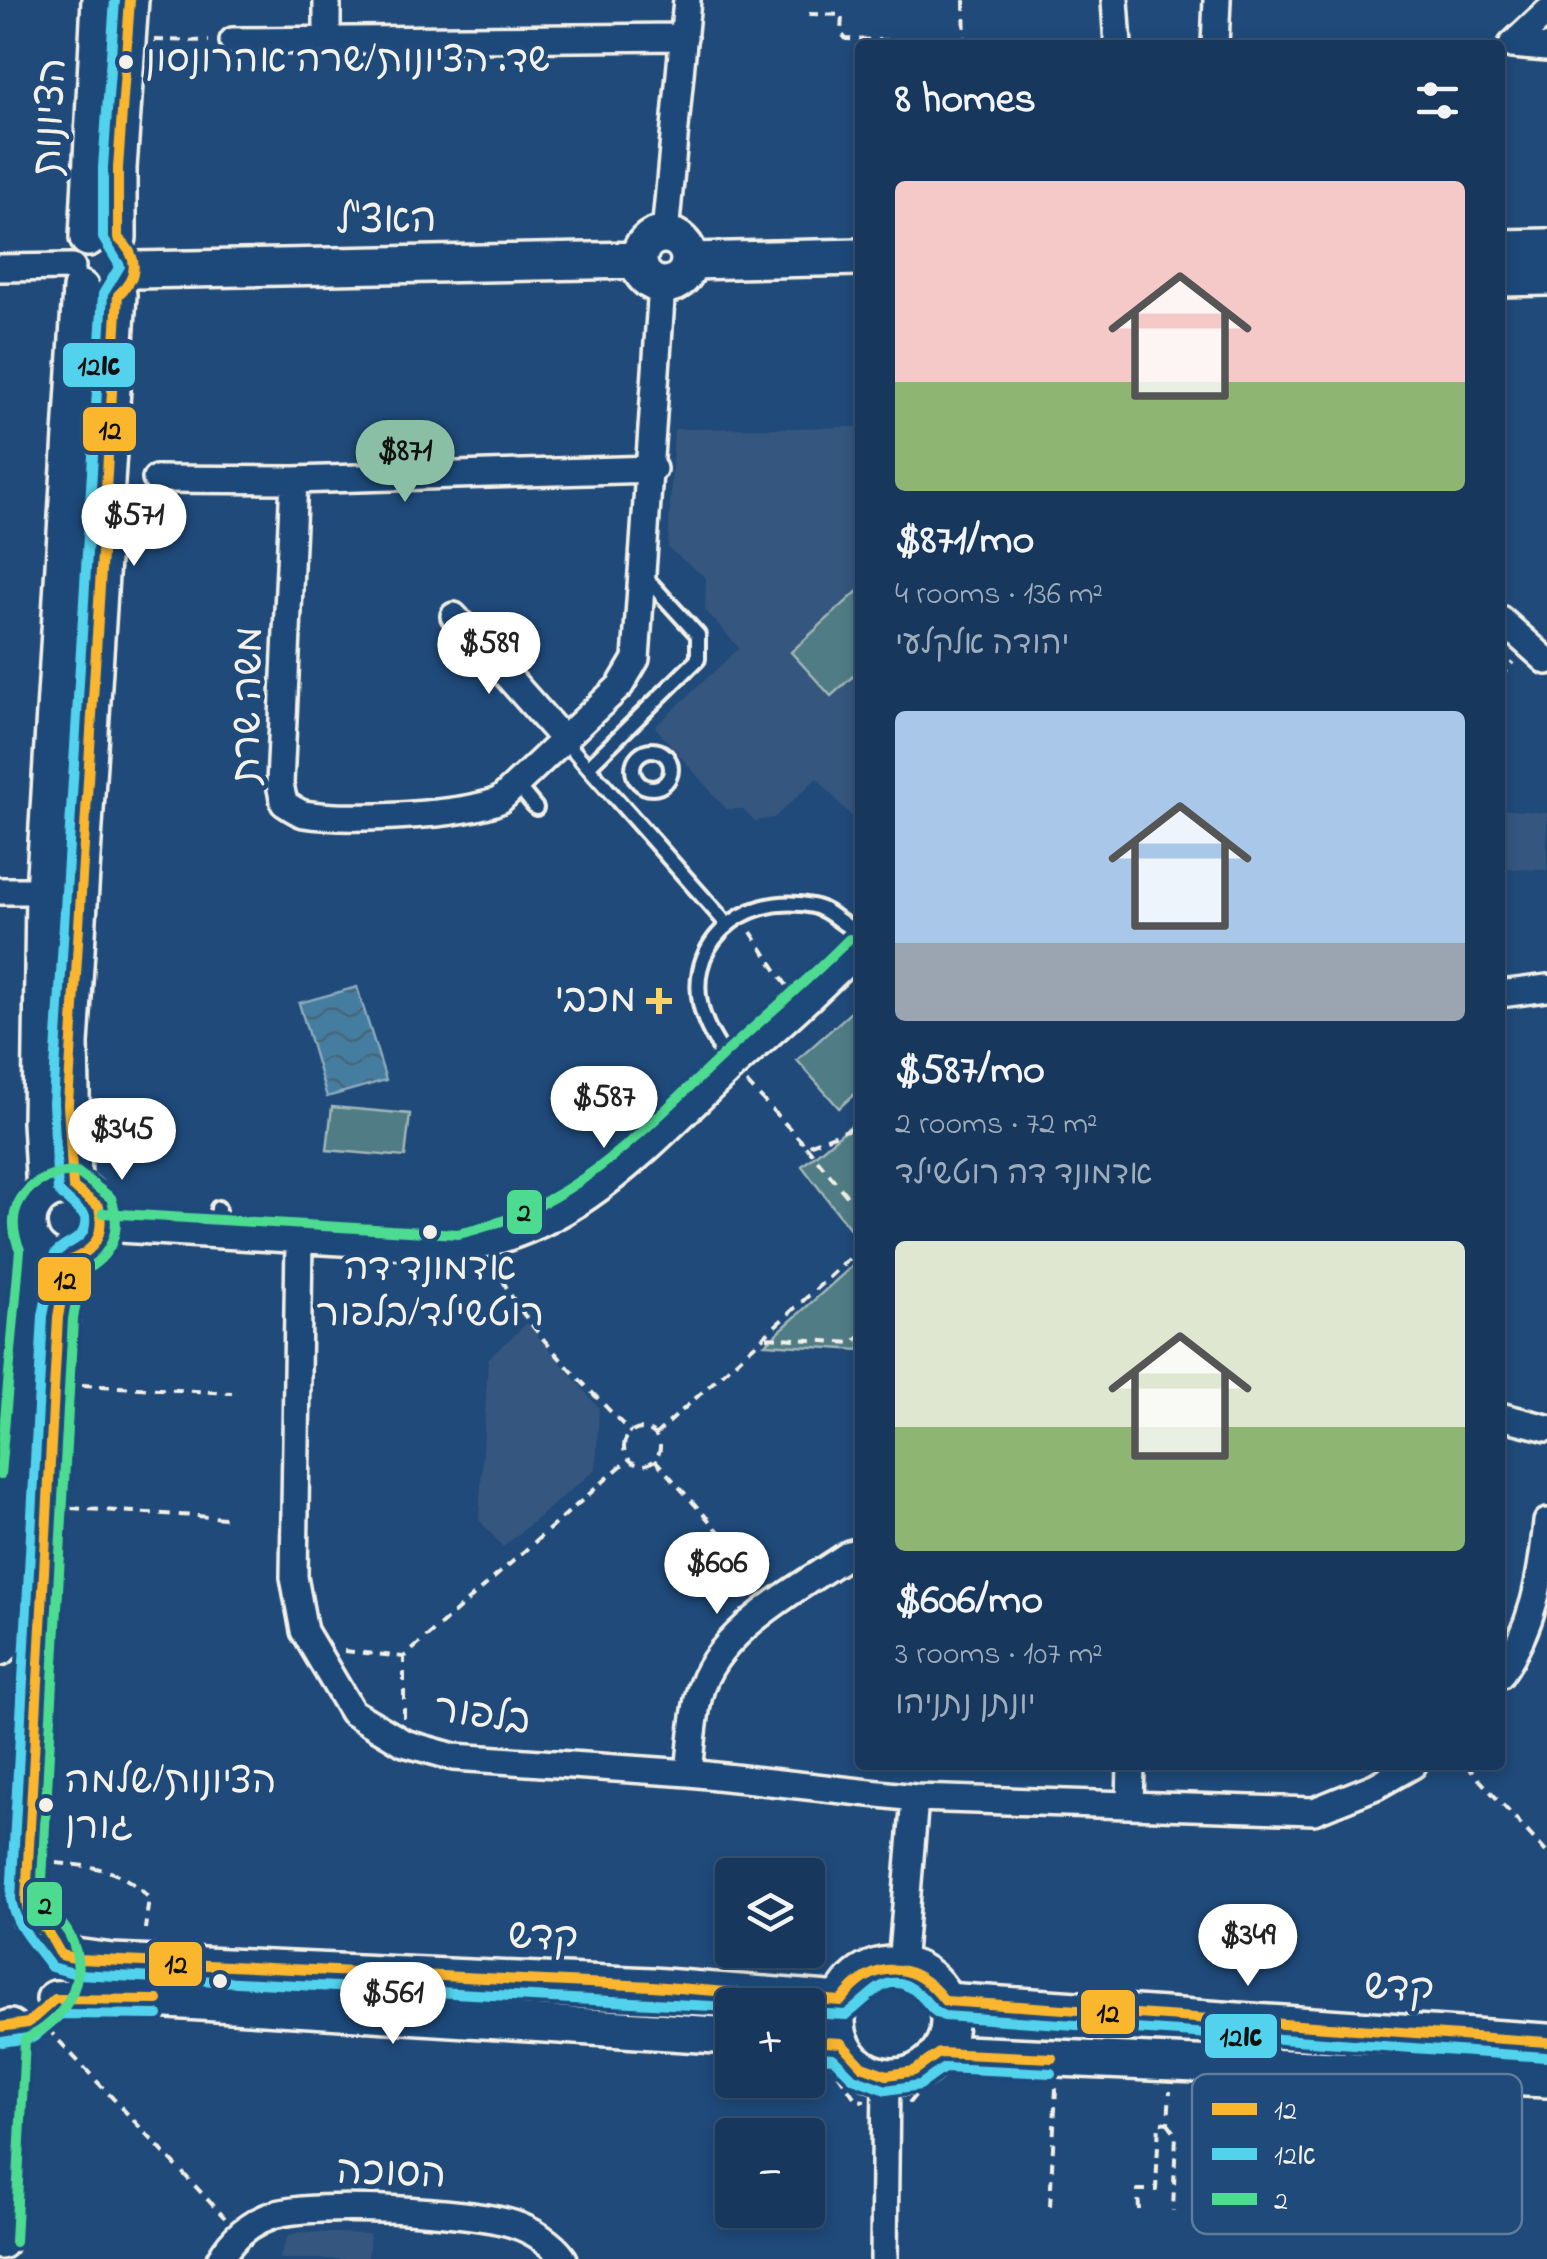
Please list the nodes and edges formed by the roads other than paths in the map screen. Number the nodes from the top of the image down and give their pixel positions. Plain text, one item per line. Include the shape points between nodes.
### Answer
1 (100, 0) edge
2 (130, 0) edge
3 (327, 0) edge
4 (687, 0) edge
5 (1115, 0) edge
6 (1217, 0) edge
7 (1547, 12) edge
8 (684, 37) junction
9 (327, 39) junction
10 (1118, 40) edge
11 (1216, 40) edge
12 (233, 41) road end
13 (1506, 46) edge
14 (1547, 48) edge
15 (665, 234) junction
16 (1547, 247) edge
17 (1505, 248) edge
18 (855, 257) edge
19 (90, 258) junction
20 (690, 261) junction
21 (0, 268) edge
22 (650, 272) junction
23 (1547, 277) edge
24 (1505, 278) edge
25 (127, 282) junction
26 (652, 469) junction
27 (156, 479) dead end
28 (294, 480) junction
29 (644, 576) junction
30 (454, 616) dead end
31 (1505, 624) edge
32 (1547, 660) edge
33 (565, 741) junction
34 (588, 766) junction
35 (518, 785) junction
36 (536, 808) dead end
37 (84, 839) junction
38 (0, 891) edge
39 (44, 891) junction
40 (725, 922) junction
41 (855, 930) edge
42 (855, 954) edge
43 (1547, 988) edge
44 (1505, 993) edge
45 (70, 1044) junction
46 (733, 1068) junction
47 (59, 1190) junction
48 (218, 1208) dead end
49 (102, 1228) junction
50 (218, 1236) junction
51 (299, 1242) junction
52 (52, 1254) junction
53 (1505, 1417) edge
54 (1547, 1428) edge
55 (1547, 1522) edge
56 (855, 1552) edge
57 (0, 1647) edge
58 (1505, 1667) edge
59 (1131, 1770) edge
60 (1404, 1770) edge
61 (690, 1773) junction
62 (915, 1798) junction
63 (1130, 1804) junction
64 (14, 1914) edge
65 (61, 1955) junction
66 (902, 1966) junction
67 (840, 2001) junction
68 (945, 2001) junction
69 (53, 2016) junction
70 (16, 2031) edge
71 (715, 2035) edge
72 (825, 2042) edge
73 (1547, 2042) edge
74 (825, 2049) edge
75 (939, 2054) junction
76 (1425, 2074) edge
77 (886, 2076) junction
78 (1522, 2078) edge
79 (1547, 2079) edge
80 (0, 2241) edge
81 (220, 2259) edge
82 (564, 2259) edge
83 (884, 2259) edge

1 - 19 street, הציונות
2 - 19 street, הציונות via 118,168
3 - 9 street
4 - 8 street
5 - 10 street
6 - 11 street
7 - 13 street
8 - 9 street
8 - 15 street
9 - 12 street
13 - 14 street
15 - 20 street via 683,242
15 - 22 street via 646,242
16 - 17 street
18 - 20 street
19 - 21 street
19 - 25 street via 132,252
19 - 25 street, האצ"ל via 98,298
19 - 39 street, הציונות
20 - 22 street via 681,278
22 - 25 street, האצ"ל
22 - 26 street, משה שרת
23 - 24 street
25 - 37 street
26 - 28 street
26 - 29 street, משה שרת
27 - 28 street
28 - 35 street, משה שרת via 284,803 302,814 474,811
29 - 33 street, משה שרת via 636,659 620,686
29 - 34 lane via 698,635 698,659
30 - 33 street
31 - 32 street
33 - 34 lane
33 - 35 street, משה שרת
34 - 40 lane
35 - 36 lane
37 - 39 street via 63,879
37 - 45 street
38 - 39 street
39 - 45 street via 61,930
39 - 47 street, הציונות via 41,1107
40 - 41 lane via 790,903 818,906
40 - 46 lane via 699,981 704,1018
42 - 46 street
43 - 44 street
45 - 47 street
46 - 51 street via 582,1202 540,1228 459,1249
47 - 49 street via 98,1206
47 - 52 street via 28,1215 29,1236
48 - 50 lane
49 - 50 street
49 - 52 street via 91,1251
50 - 51 street
51 - 61 street, בלפור via 294,1576 304,1631 352,1712 404,1744 454,1757
52 - 57 street
52 - 64 street via 26,1880
53 - 54 street
55 - 58 street via 1540,1593 1521,1645
56 - 61 street via 751,1620 712,1662 699,1693
59 - 63 street
60 - 63 street, בלפור via 1314,1810
61 - 62 street, בלפור
62 - 63 street, בלפור
62 - 66 street
64 - 65 street via 47,1930
65 - 67 street, קדש
65 - 69 street
66 - 67 street via 865,1972
66 - 68 street via 935,1984
67 - 72 street
68 - 73 street, קדש
68 - 75 street via 947,2037
69 - 70 street via 43,2013
69 - 71 street via 106,1996
70 - 80 street
74 - 77 street
75 - 76 street, קדש
75 - 77 street via 916,2072
77 - 83 street
78 - 79 street, קדש
81 - 82 street, הסוכה via 239,2232 272,2216 319,2209 513,2224

